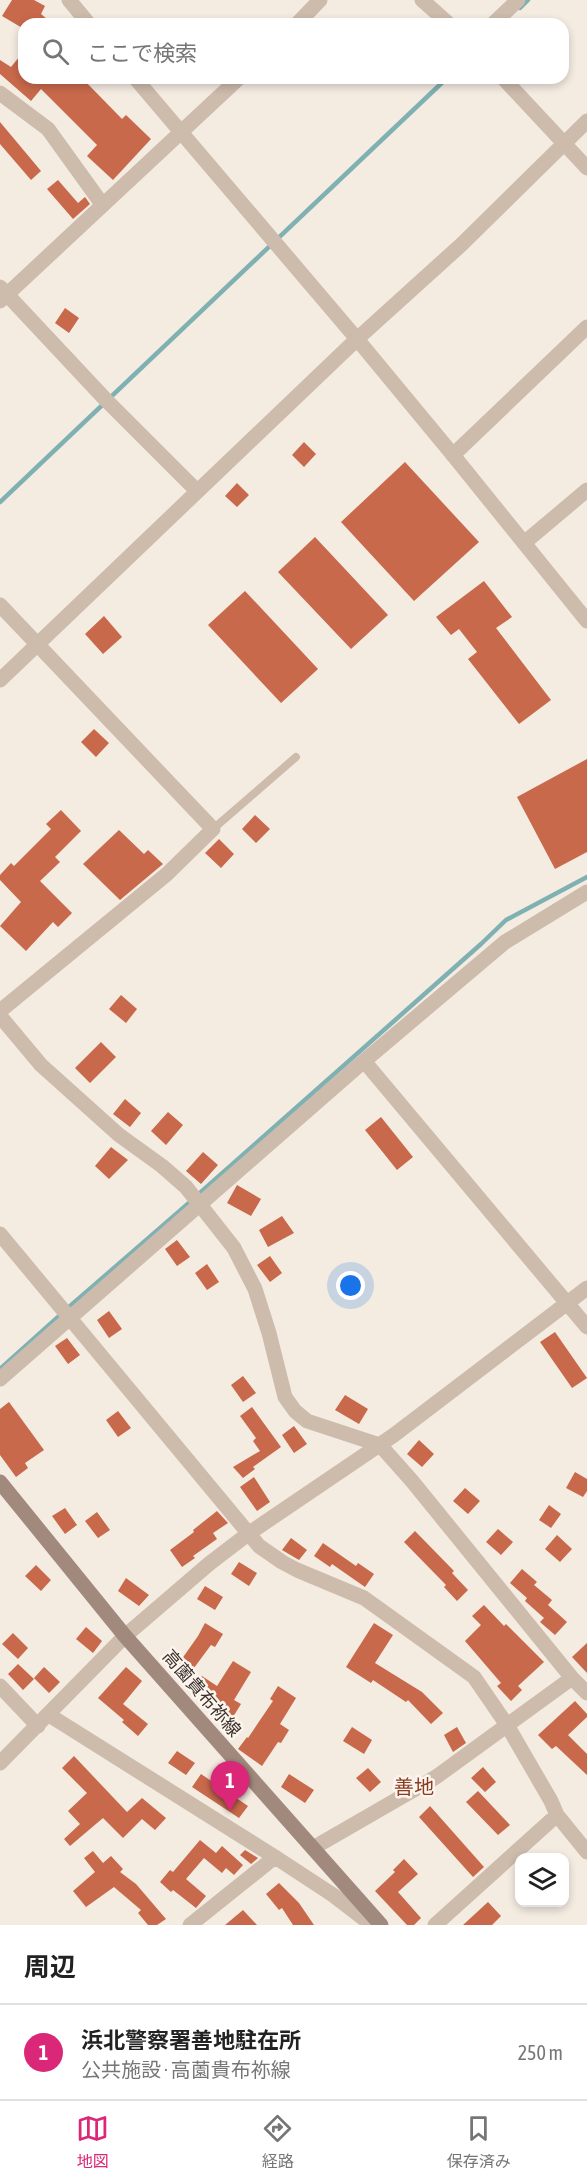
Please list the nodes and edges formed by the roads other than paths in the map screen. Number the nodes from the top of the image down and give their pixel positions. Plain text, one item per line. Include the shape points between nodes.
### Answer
1 (69, 0) edge
2 (320, 0) edge
3 (422, 0) edge
4 (518, 0) edge
5 (84, 18) edge
6 (303, 18) edge
7 (442, 18) edge
8 (499, 18) edge
9 (140, 84) edge
10 (232, 84) edge
11 (508, 84) edge
12 (0, 93) edge
13 (587, 121) edge
14 (180, 131) junction
15 (563, 144) junction
16 (587, 168) edge
17 (102, 204) junction
18 (2, 294) edge
19 (587, 327) edge
20 (357, 339) junction
21 (453, 455) junction
22 (197, 490) junction
23 (587, 490) edge
24 (524, 543) junction
25 (0, 605) edge
26 (587, 621) edge
27 (37, 644) junction
28 (0, 680) edge
29 (296, 757) dead end
30 (213, 829) junction
31 (587, 892) edge
32 (0, 1011) edge
33 (0, 1016) edge
34 (364, 1061) junction
35 (200, 1206) junction
36 (0, 1234) edge
37 (587, 1288) edge
38 (567, 1302) junction
39 (70, 1319) junction
40 (587, 1327) edge
41 (0, 1379) edge
42 (380, 1445) junction
43 (0, 1482) edge
44 (248, 1534) junction
45 (125, 1636) junction
46 (572, 1678) junction
47 (0, 1686) edge
48 (587, 1693) edge
49 (43, 1720) junction
50 (507, 1725) junction
51 (0, 1763) edge
52 (557, 1815) junction
53 (313, 1848) junction
54 (587, 1852) edge
55 (275, 1857) junction
56 (190, 1925) edge
57 (372, 1925) edge
58 (381, 1925) edge
59 (435, 1925) edge

1 - 5 street
2 - 6 street
3 - 7 street
4 - 8 street
9 - 14 street
10 - 14 street
11 - 15 street
12 - 17 street via 48,129
13 - 15 street
14 - 17 street
14 - 20 street
15 - 16 street
15 - 20 street via 462,244
17 - 18 street
18 - 22 street
19 - 21 street
20 - 21 street
20 - 22 street
21 - 24 street
22 - 27 street
23 - 24 street
24 - 26 street
25 - 27 street
27 - 28 street
27 - 30 street
29 - 30 lane
30 - 32 street via 167,874
31 - 34 street via 505,942
33 - 35 street via 40,1065 186,1187
34 - 35 street
34 - 38 street
35 - 39 street
35 - 42 street via 234,1248 255,1289 285,1397 295,1411 327,1429
36 - 39 street
37 - 38 street
38 - 40 street
38 - 42 street
39 - 41 street
39 - 44 street
42 - 44 street
42 - 46 street
43 - 45 main road, 高薗貴布祢線
44 - 45 street
44 - 50 street via 282,1562 364,1598 474,1677
45 - 49 street
45 - 53 main road, 高薗貴布祢線
46 - 48 street
46 - 50 street
47 - 49 street
49 - 51 street
49 - 55 street
50 - 52 street
50 - 53 street via 436,1777
52 - 54 street
52 - 59 street
53 - 58 main road, 高薗貴布祢線
55 - 56 street
55 - 57 street

